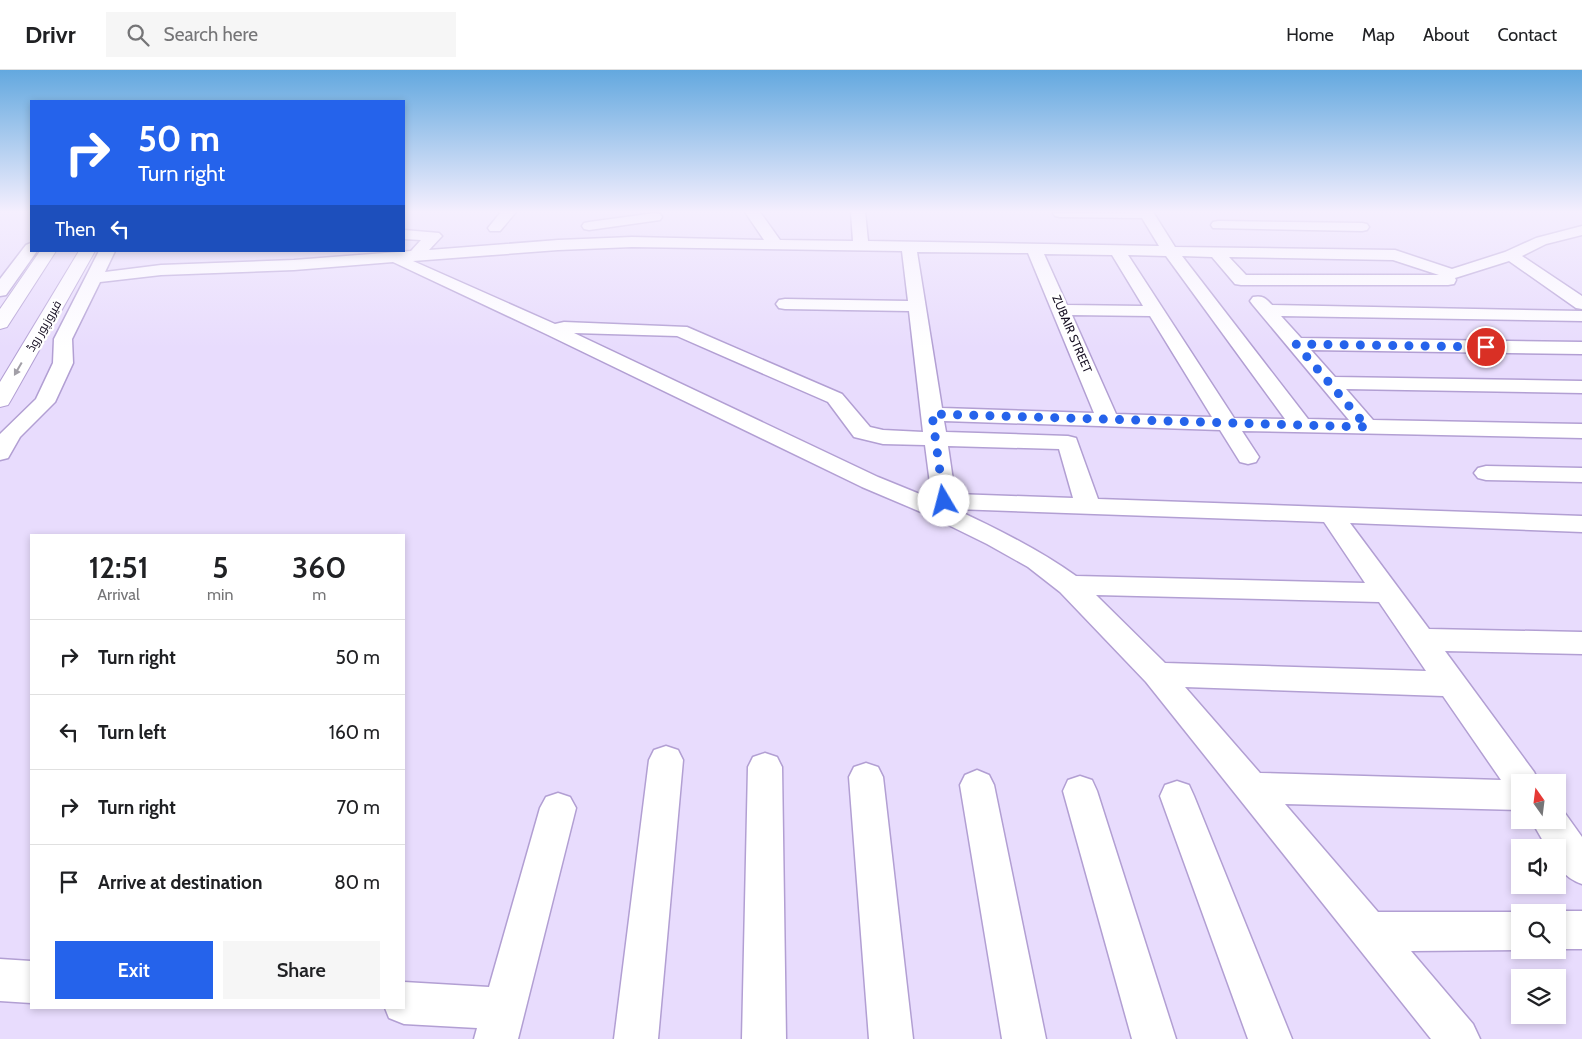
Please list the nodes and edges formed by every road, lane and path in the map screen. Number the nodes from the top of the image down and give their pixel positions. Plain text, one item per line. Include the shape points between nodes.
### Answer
1 (33, 257) edge
2 (36, 257) edge
3 (83, 257) edge
4 (105, 257) edge
5 (349, 257) edge
6 (402, 257) edge
7 (910, 257) edge
8 (1038, 257) edge
9 (1122, 257) edge
10 (1175, 257) edge
11 (1221, 257) edge
12 (1402, 257) edge
13 (1504, 257) edge
14 (1514, 257) edge
15 (1452, 274) junction
16 (94, 278) junction
17 (1241, 280) junction
18 (0, 291) edge
19 (83, 297) junction
20 (58, 300) junction
21 (785, 304) dead end
22 (1582, 304) edge
23 (917, 306) junction
24 (1062, 310) junction
25 (1267, 310) junction
26 (1156, 311) junction
27 (1582, 316) edge
28 (0, 323) edge
29 (553, 330) junction
30 (1296, 344) junction
31 (1582, 348) edge
32 (1329, 383) junction
33 (1582, 387) edge
34 (0, 400) edge
35 (932, 414) junction
36 (1108, 420) junction
37 (1227, 424) junction
38 (1301, 425) junction
39 (1367, 427) junction
40 (1582, 431) edge
41 (935, 438) junction
42 (0, 453) edge
43 (1248, 457) dead end
44 (1486, 473) dead end
45 (1582, 476) edge
46 (940, 505) junction
47 (1088, 506) junction
48 (1331, 515) junction
49 (1582, 524) edge
50 (1070, 585) junction
51 (1386, 593) junction
52 (1420, 640) junction
53 (1582, 643) edge
54 (1157, 674) junction
55 (1451, 684) junction
56 (666, 760) dead end
57 (765, 767) dead end
58 (1516, 774) edge
59 (866, 777) dead end
60 (977, 785) dead end
61 (1251, 788) junction
62 (1080, 791) dead end
63 (1511, 795) edge
64 (1177, 796) dead end
65 (558, 808) dead end
66 (1555, 829) edge
67 (1582, 867) edge
68 (1511, 930) edge
69 (1566, 930) edge
70 (1582, 930) edge
71 (1370, 932) junction
72 (0, 980) edge
73 (30, 982) edge
74 (405, 1003) edge
75 (500, 1024) edge
76 (636, 1039) edge
77 (764, 1039) edge
78 (891, 1039) edge
79 (1024, 1039) edge
80 (1154, 1039) edge
81 (1270, 1039) edge
82 (1458, 1039) edge

1 - 18 street
2 - 28 main road
3 - 20 main road, فیروزپور روڈ
4 - 16 street
5 - 16 street via 294,265 161,270
6 - 29 street via 400,261
7 - 23 street
8 - 24 street, ZUBAIR STREET
9 - 26 street
10 - 38 street
11 - 17 street
12 - 15 street
13 - 15 street
14 - 22 street
15 - 17 street via 1452,279 1444,281
16 - 19 street
17 - 25 street
19 - 20 street
19 - 42 street via 63,339 62,364 45,402 11,434
20 -> 34 main road, فیروزپور روڈ
21 - 23 street
23 - 35 street
24 - 26 street
24 - 36 street, ZUBAIR STREET
25 - 27 street
25 - 30 street
26 - 37 street
29 - 41 street via 564,327 680,330 835,398 862,432 883,437
29 - 46 street via 870,482
30 - 31 street
30 - 32 street
32 - 33 street
32 - 39 street
35 - 36 street
35 - 41 street
36 - 37 street
37 - 38 street
37 - 43 street
38 - 39 street
39 - 40 street
41 - 46 street
41 - 47 street via 1068,443
44 - 45 street
46 - 47 street
46 - 50 street via 1036,561
47 - 48 street
48 - 49 street
48 - 51 street
50 - 51 street
50 - 54 street
51 - 52 street
52 - 53 street
52 - 55 street
54 - 55 street
54 - 61 street
55 - 58 street
56 - 76 street
57 - 77 street
59 - 78 street
60 - 79 street
61 - 63 street
61 - 71 street
62 - 80 street
64 - 81 street
65 - 75 street
66 - 67 street
68 - 71 street
69 - 70 street
71 - 82 street
72 - 73 street
74 - 75 street

